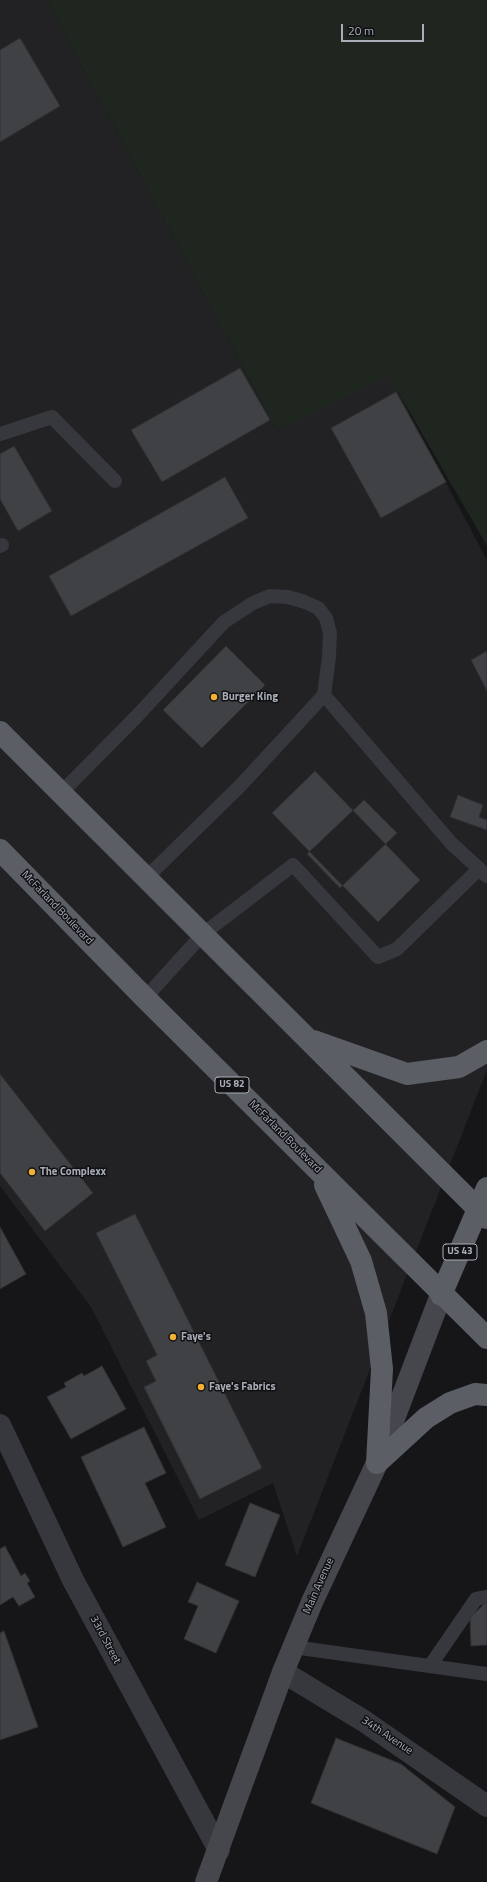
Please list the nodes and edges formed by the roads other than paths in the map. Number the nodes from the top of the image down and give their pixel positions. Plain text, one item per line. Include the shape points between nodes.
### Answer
1 (0, 434) edge
2 (115, 481) dead end
3 (324, 695) junction
4 (0, 732) edge
5 (61, 793) junction
6 (0, 850) edge
7 (483, 873) edge
8 (147, 877) junction
9 (203, 934) junction
10 (145, 998) junction
11 (309, 1039) junction
12 (487, 1051) edge
13 (319, 1171) junction
14 (487, 1188) edge
15 (483, 1214) edge
16 (441, 1295) junction
17 (487, 1338) edge
18 (487, 1396) edge
19 (0, 1425) edge
20 (377, 1463) junction
21 (487, 1597) edge
22 (293, 1647) junction
23 (430, 1666) junction
24 (484, 1670) edge
25 (282, 1672) junction
26 (487, 1806) edge
27 (219, 1850) junction
28 (206, 1882) edge

1 - 2 lane via 52,417
3 - 5 lane via 330,633 326,618 318,608 305,602 288,597 270,596 253,603 224,622
3 - 7 lane via 451,843
3 - 8 lane via 240,786
4 - 5 highway
5 - 8 highway
6 - 10 highway, McFarland Boulevard / US 82
7 - 9 lane via 397,949 378,957 292,865
8 - 9 highway
9 - 10 lane
9 - 11 highway
10 - 13 highway, McFarland Boulevard / US 82
11 - 12 highway via 407,1074 459,1066
11 - 15 highway
13 - 16 highway, McFarland Boulevard / US 82
13 - 20 highway via 361,1261 376,1313 382,1368
14 - 15 highway, US 43
15 - 16 highway, US 43
16 - 17 highway, McFarland Boulevard
16 - 20 main road, Main Avenue
18 - 20 highway via 475,1394 450,1402 426,1418
19 - 27 street, 33rd Street via 73,1580
20 - 22 main road, Main Avenue via 344,1530
21 - 23 lane via 476,1599
22 - 23 lane
22 - 25 main road, Main Avenue
23 - 24 lane
25 - 26 street, 34th Avenue via 364,1721
25 - 27 main road, Main Avenue
27 - 28 main road, Main Avenue

